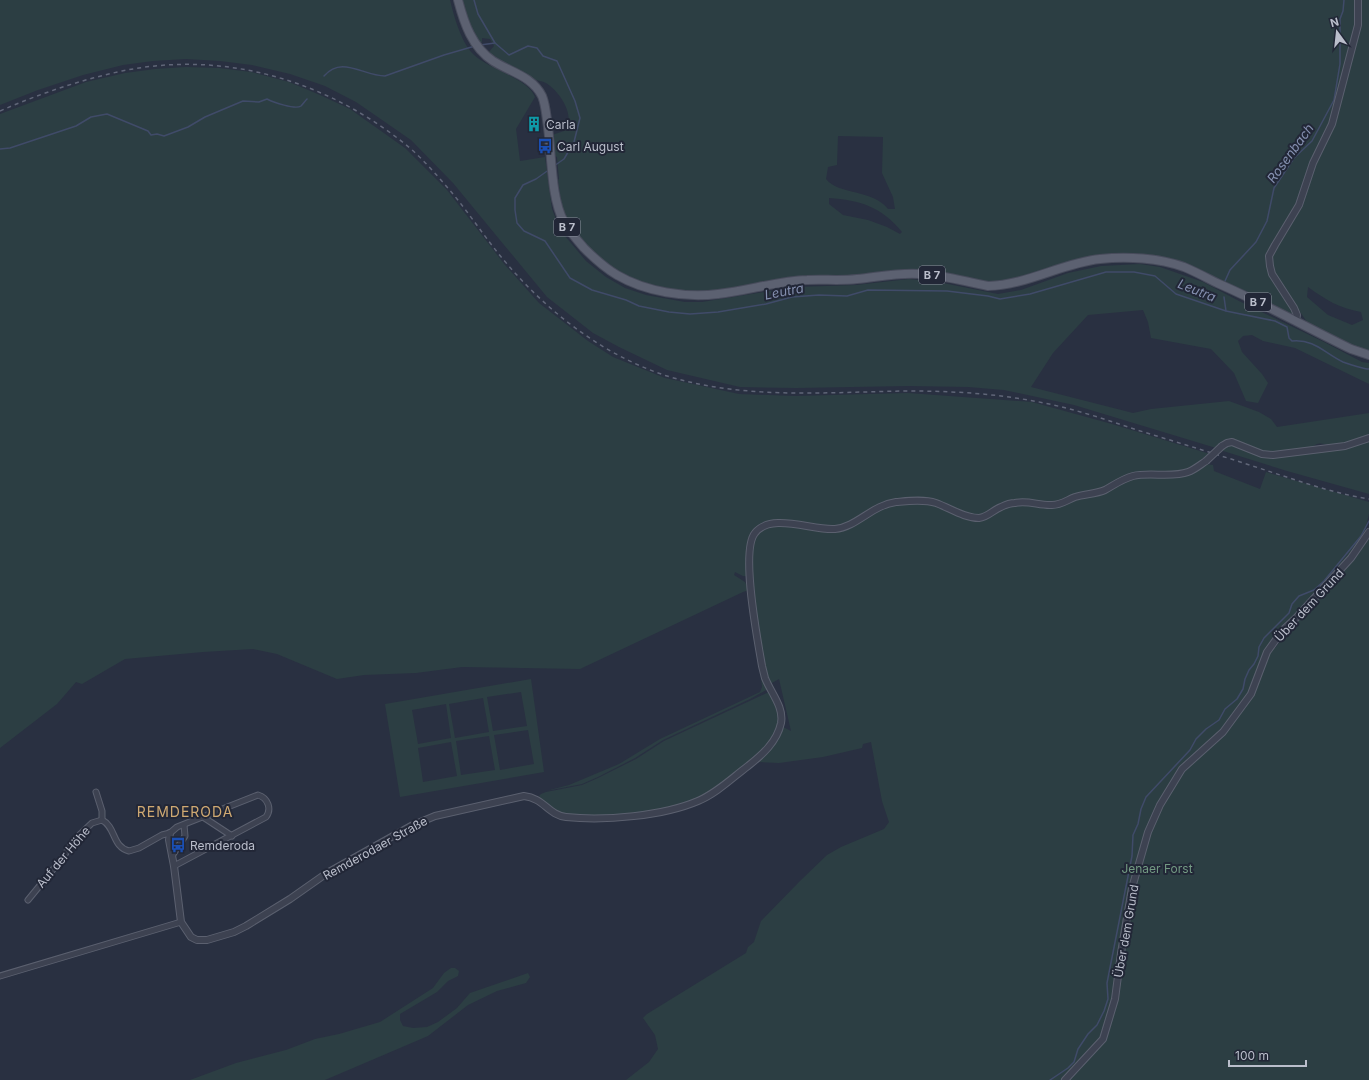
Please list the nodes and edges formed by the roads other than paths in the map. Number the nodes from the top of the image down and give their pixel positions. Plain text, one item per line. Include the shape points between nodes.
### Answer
1 (458, 0) edge
2 (1358, 0) edge
3 (1296, 321) junction
4 (1369, 355) edge
5 (1369, 438) edge
6 (1369, 532) edge
7 (96, 792) dead end
8 (203, 818) junction
9 (102, 820) junction
10 (184, 825) junction
11 (170, 833) junction
12 (232, 836) junction
13 (172, 856) junction
14 (174, 866) junction
15 (28, 900) dead end
16 (182, 922) junction
17 (0, 976) edge
18 (1066, 1080) edge

1 - 3 main road, B 7 via 463,19 476,45 494,61 528,79 542,96 546,109 556,196 561,216 570,232 591,255 629,282 686,296 703,296 794,280 856,279 908,273 996,286 1092,260 1139,258 1184,267
2 - 3 street via 1358,25 1334,119 1313,163 1299,206 1270,256 1272,274 1294,308
3 - 4 main road, B 7 via 1351,349
5 - 16 street, Remderodaer Straße, bridge via 1345,446 1278,455 1262,454 1232,442 1227,443 1206,461 1186,473 1131,476 1104,490 1057,504 1017,502 1000,507 982,518 962,514 934,502 914,501 895,502 878,507 846,526 835,529 786,524 762,527 754,534 751,542 751,590 762,666 779,706 781,724 778,734 754,761 709,795 668,810 637,816 597,818 558,815 530,796 491,802 435,816 411,826 327,873 262,918 234,932 212,939 197,940
6 - 18 street, Über dem Grund via 1351,558 1283,630 1267,652 1251,694 1223,732 1182,769 1160,805 1148,832 1132,888 1115,999 1103,1039
7 - 9 street, Auf der Höhe
8 - 10 street, Auf der Höhe
8 - 12 street
8 - 12 street, Auf der Höhe via 258,795 264,797 269,814
9 - 11 street, Auf der Höhe via 110,826 120,847 129,851
9 - 15 street, Auf der Höhe via 92,823 74,840
10 - 11 street, Auf der Höhe
10 - 13 street via 185,836
11 - 13 street
12 - 14 street, Auf der Höhe
13 - 14 street
14 - 16 street
16 - 17 street

